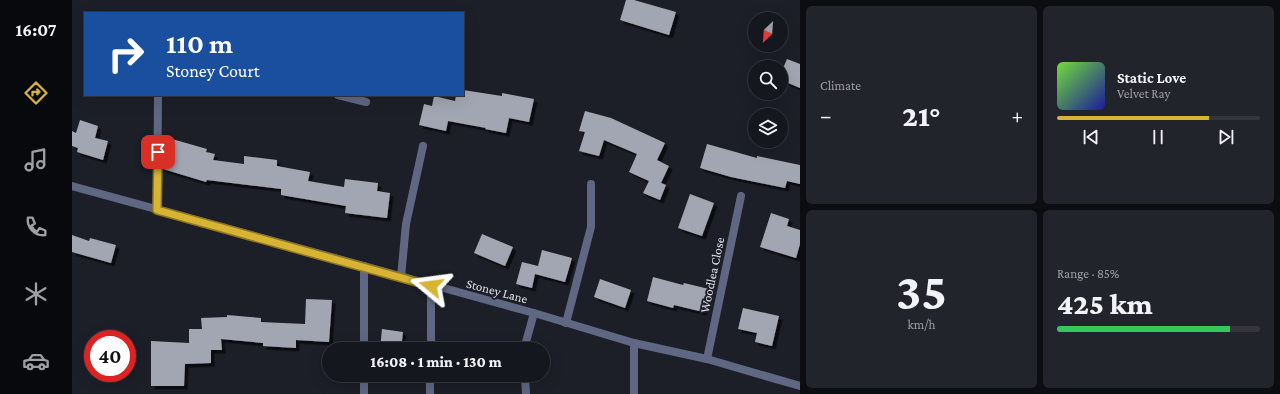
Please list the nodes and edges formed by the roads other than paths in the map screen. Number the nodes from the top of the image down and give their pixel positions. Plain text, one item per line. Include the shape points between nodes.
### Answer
1 (158, 96) edge
2 (342, 96) edge
3 (366, 102) dead end
4 (423, 146) dead end
5 (591, 184) dead end
6 (72, 186) edge
7 (741, 196) dead end
8 (157, 210) junction
9 (364, 266) junction
10 (401, 277) junction
11 (431, 286) junction
12 (534, 313) junction
13 (566, 323) junction
14 (364, 342) edge
15 (431, 342) edge
16 (526, 342) edge
17 (634, 343) junction
18 (707, 359) junction
19 (364, 382) edge
20 (430, 382) edge
21 (525, 382) edge
22 (800, 386) edge
23 (364, 394) edge
24 (430, 394) edge
25 (526, 394) edge
26 (634, 394) edge

1 - 8 street
2 - 3 street
4 - 10 street via 406,224
5 - 13 street via 591,227
6 - 8 street, Stoney Lane
7 - 18 street, Woodlea Close
8 - 9 street, Stoney Lane
9 - 10 street, Stoney Lane
9 - 14 street
10 - 11 street, Stoney Lane
11 - 12 street, Stoney Lane
11 - 15 street
12 - 13 street, Stoney Lane
12 - 16 street
13 - 17 street, Stoney Lane
17 - 18 street, Stoney Lane
17 - 26 street
18 - 22 street, Stoney Lane
19 - 23 street
20 - 24 street
21 - 25 street

